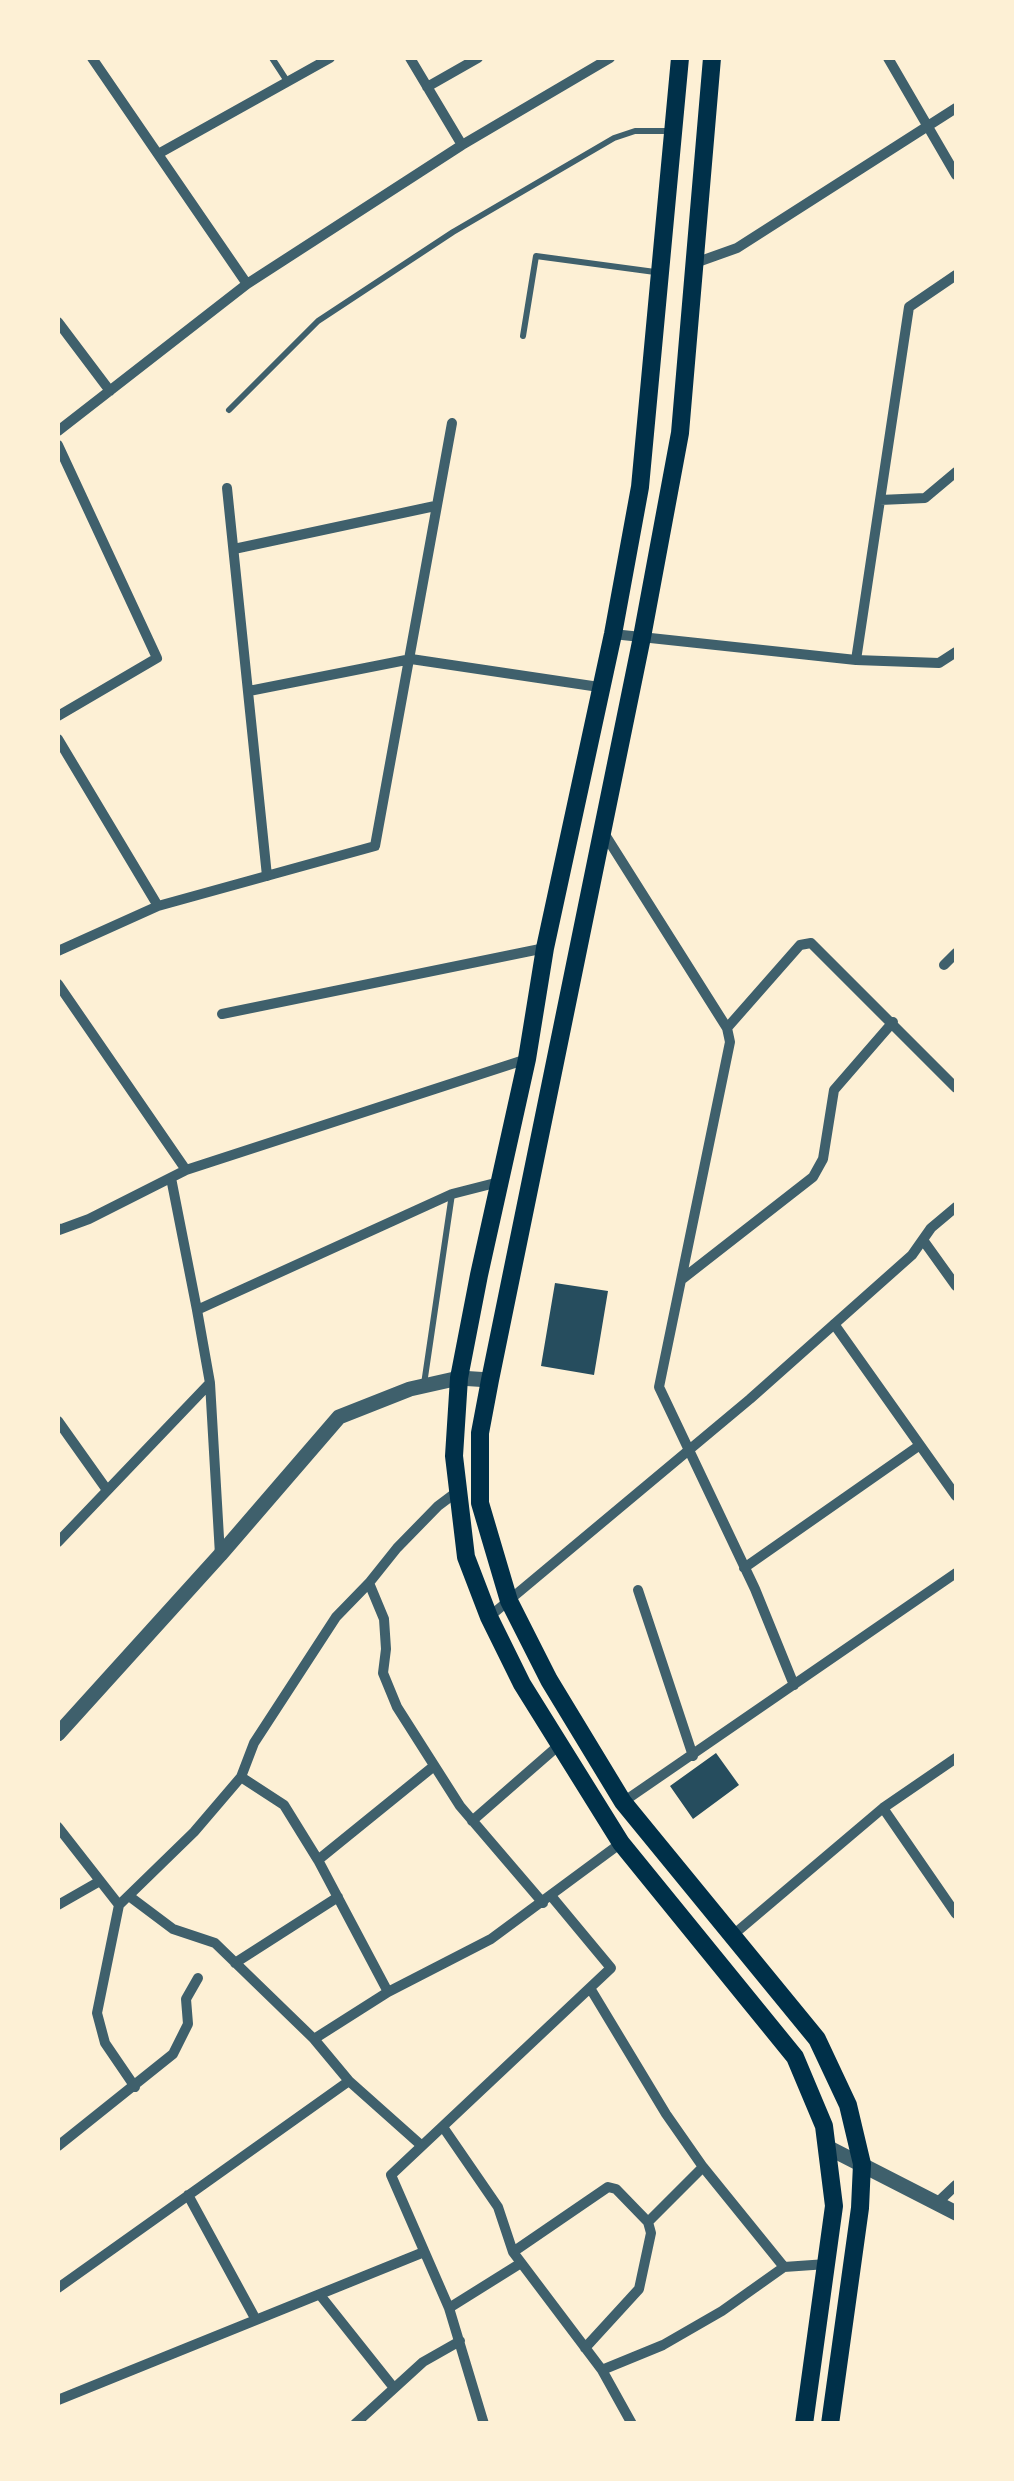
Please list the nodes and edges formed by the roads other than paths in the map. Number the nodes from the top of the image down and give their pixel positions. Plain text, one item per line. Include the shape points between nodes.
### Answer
1 (92, 58) edge
2 (272, 58) edge
3 (330, 58) edge
4 (410, 58) edge
5 (478, 58) edge
6 (610, 58) edge
7 (680, 58) edge
8 (712, 58) edge
9 (888, 58) edge
10 (288, 82) junction
11 (428, 88) junction
12 (956, 108) edge
13 (928, 128) junction
14 (673, 131) junction
15 (462, 145) junction
16 (158, 154) junction
17 (956, 175) edge
18 (695, 263) junction
19 (661, 273) junction
20 (956, 276) edge
21 (247, 284) junction
22 (58, 322) edge
23 (523, 336) dead end
24 (110, 391) junction
25 (228, 410) dead end
26 (452, 423) dead end
27 (58, 431) edge
28 (58, 445) edge
29 (956, 472) edge
30 (227, 488) dead end
31 (880, 500) junction
32 (435, 506) junction
33 (234, 549) junction
34 (613, 634) junction
35 (642, 637) junction
36 (956, 652) edge
37 (411, 660) junction
38 (856, 660) junction
39 (599, 686) junction
40 (249, 691) junction
41 (58, 716) edge
42 (58, 740) edge
43 (602, 830) junction
44 (267, 876) junction
45 (158, 906) junction
46 (545, 948) junction
47 (58, 951) edge
48 (956, 954) edge
49 (944, 965) dead end
50 (58, 984) edge
51 (536, 1008) junction
52 (565, 1013) junction
53 (222, 1014) dead end
54 (894, 1022) junction
55 (727, 1028) junction
56 (526, 1060) junction
57 (956, 1088) edge
58 (186, 1170) junction
59 (171, 1178) junction
60 (500, 1182) junction
61 (452, 1194) junction
62 (956, 1207) edge
63 (58, 1228) edge
64 (923, 1240) junction
65 (680, 1280) junction
66 (956, 1286) edge
67 (197, 1310) junction
68 (834, 1324) junction
69 (459, 1378) junction
70 (490, 1380) junction
71 (210, 1383) junction
72 (424, 1386) junction
73 (58, 1421) edge
74 (920, 1445) junction
75 (688, 1453) junction
76 (107, 1490) junction
77 (458, 1491) junction
78 (956, 1496) edge
79 (58, 1542) edge
80 (220, 1555) junction
81 (744, 1568) junction
82 (956, 1573) edge
83 (370, 1583) junction
84 (638, 1590) dead end
85 (509, 1600) junction
86 (489, 1617) junction
87 (794, 1685) junction
88 (58, 1734) edge
89 (558, 1746) junction
90 (693, 1756) junction
91 (956, 1758) edge
92 (434, 1766) junction
93 (241, 1777) junction
94 (622, 1802) junction
95 (883, 1808) junction
96 (472, 1821) junction
97 (58, 1827) edge
98 (621, 1843) junction
99 (318, 1860) junction
100 (100, 1881) junction
101 (129, 1896) junction
102 (338, 1897) junction
103 (547, 1900) junction
104 (58, 1904) edge
105 (119, 1905) junction
106 (956, 1914) edge
107 (733, 1934) junction
108 (235, 1963) junction
109 (198, 1978) dead end
110 (590, 1988) junction
111 (388, 1992) junction
112 (314, 2039) junction
113 (349, 2082) junction
114 (135, 2087) junction
115 (442, 2127) junction
116 (58, 2146) edge
117 (422, 2146) junction
118 (829, 2148) junction
119 (862, 2164) junction
120 (703, 2167) junction
121 (956, 2185) edge
122 (188, 2195) junction
123 (937, 2203) junction
124 (956, 2214) edge
125 (648, 2222) junction
126 (424, 2252) junction
127 (513, 2252) junction
128 (521, 2263) junction
129 (827, 2264) junction
130 (784, 2267) junction
131 (58, 2288) edge
132 (320, 2295) junction
133 (448, 2308) junction
134 (255, 2318) junction
135 (460, 2341) junction
136 (585, 2348) junction
137 (602, 2370) junction
138 (394, 2388) junction
139 (58, 2400) edge
140 (362, 2421) edge
141 (484, 2424) edge
142 (632, 2424) edge
143 (804, 2424) edge
144 (830, 2424) edge

1 - 16 street
2 - 10 lane
3 - 10 street
4 - 11 street
5 - 11 street
6 - 15 street
7 - 14 main road
8 - 18 main road
9 - 13 street
10 - 16 street
11 - 15 street
12 - 13 street
13 - 17 street
13 - 18 street via 737,248
14 - 19 main road
14 - 25 lane via 614,138 453,232 318,320
15 - 21 street
16 - 21 street
18 - 35 main road via 680,433
19 - 23 lane via 536,256
19 - 34 main road via 640,487
20 - 31 street via 909,307
21 - 24 street
22 - 24 street
24 - 27 street
26 - 32 street
28 - 41 street via 157,658
29 - 31 street via 925,498
30 - 33 street
31 - 38 street
32 - 33 street
32 - 37 street
33 - 40 street
34 - 35 street
34 - 39 main road
35 - 38 street
35 - 43 main road
36 - 38 street via 939,663
37 - 39 street
37 - 40 street
37 - 44 street via 374,846
39 - 46 main road
40 - 44 street
42 - 45 street
43 - 52 main road
43 - 55 street
44 - 45 street
45 - 47 street
46 - 51 main road
46 - 53 street
48 - 49 street
50 - 58 street
51 - 52 main road
51 - 56 main road
52 - 70 main road
54 - 55 street via 805,943
54 - 57 street
54 - 65 street via 834,1090 814,1177
55 - 65 street via 730,1042
56 - 58 street
56 - 60 main road
58 - 59 street
59 - 63 street
59 - 67 street
60 - 61 street
60 - 69 main road
61 - 67 street
61 - 72 lane
62 - 64 street
64 - 66 street
64 - 68 street
65 - 75 street via 659,1387
67 - 71 street
68 - 74 street
68 - 75 street
69 - 70 street
69 - 72 street
69 - 77 main road
70 - 85 main road via 480,1433 480,1502
71 - 76 street
71 - 80 street
72 - 80 street via 338,1417
73 - 76 street
74 - 78 street
74 - 81 street
75 - 81 street
75 - 85 street
76 - 79 street
77 - 83 street
77 - 86 main road via 466,1556
80 - 88 street
81 - 87 street
82 - 87 street
83 - 92 street via 384,1619 384,1673
83 - 93 street via 308,1657 254,1742
84 - 90 street
85 - 86 street
85 - 94 main road
86 - 89 main road
87 - 90 street
89 - 96 street
89 - 98 main road
90 - 94 street
91 - 95 street
92 - 96 street
92 - 99 street
93 - 99 street via 284,1806
93 - 101 street
94 - 107 main road
95 - 106 street
95 - 107 street
96 - 103 street
97 - 100 street
98 - 103 street
98 - 118 main road via 795,2057
99 - 102 street
100 - 104 street
100 - 105 street
101 - 105 street
101 - 108 street via 174,1929 215,1943
102 - 108 street
102 - 111 street
103 - 110 street via 610,1968
103 - 111 street
105 - 114 street via 97,2013 105,2042
107 - 119 main road via 817,2040 848,2105
108 - 112 street
109 - 114 street via 186,1999 188,2024 174,2054
110 - 115 street
110 - 120 street
111 - 112 street
112 - 113 street
113 - 117 street
113 - 122 street
114 - 116 street
115 - 117 street
115 - 127 street via 498,2207
117 - 126 street via 391,2174
118 - 119 street
118 - 129 main road via 834,2206
119 - 123 street
119 - 144 main road
120 - 125 street
120 - 130 street
121 - 123 street
122 - 131 street
122 - 134 street
123 - 124 street
125 - 127 street via 608,2187
125 - 136 street via 639,2289
126 - 132 street
126 - 133 street
127 - 128 street
128 - 133 street
128 - 136 street
129 - 130 street
129 - 143 main road
130 - 137 street via 663,2345
132 - 134 street
132 - 138 street
133 - 135 street
134 - 139 street
135 - 138 street
135 - 141 street
136 - 137 street
137 - 142 street
138 - 140 street

